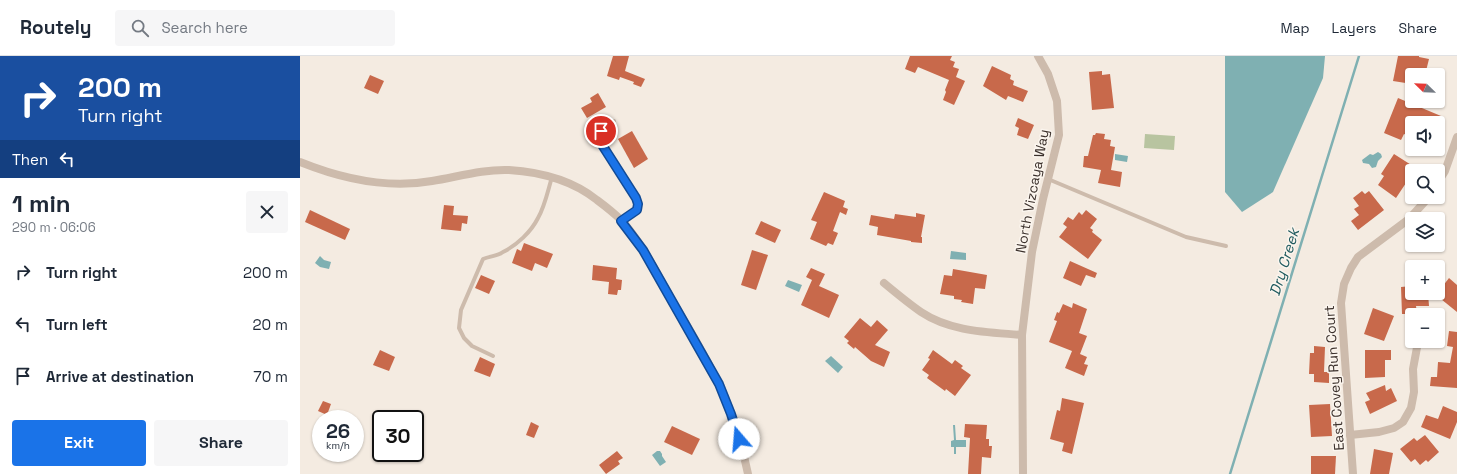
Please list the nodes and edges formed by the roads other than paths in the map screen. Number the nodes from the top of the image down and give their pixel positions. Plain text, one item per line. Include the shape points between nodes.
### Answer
1 (1038, 56) edge
2 (614, 121) dead end
3 (1457, 136) edge
4 (300, 162) edge
5 (1445, 171) edge
6 (552, 177) junction
7 (1048, 178) junction
8 (1422, 204) edge
9 (621, 221) junction
10 (1226, 246) dead end
11 (884, 284) dead end
12 (1022, 335) junction
13 (1417, 348) edge
14 (493, 356) dead end
15 (1350, 435) junction
16 (1023, 473) dead end
17 (748, 474) edge
18 (1353, 474) edge

1 - 7 street, North Vizcaya Way via 1048,74 1057,101 1059,135
2 - 9 lane via 601,131 599,140 638,204 637,210
3 - 5 street
4 - 6 street via 339,176 385,184 430,182 507,170
6 - 9 street via 596,199
6 - 14 lane via 539,217 532,228 502,253 483,259 461,310 459,328 464,338 472,346
7 - 10 lane via 1186,237
7 - 12 street, North Vizcaya Way via 1032,252
8 - 15 street, East Covey Run Court via 1408,219 1358,257 1350,268 1344,284 1341,302
9 - 17 street via 643,250 719,384 743,451
11 - 12 street via 922,312 943,323 972,331
12 - 16 street, North Vizcaya Way
13 - 15 street via 1411,408 1403,422 1394,428 1379,432
15 - 18 street, East Covey Run Court

